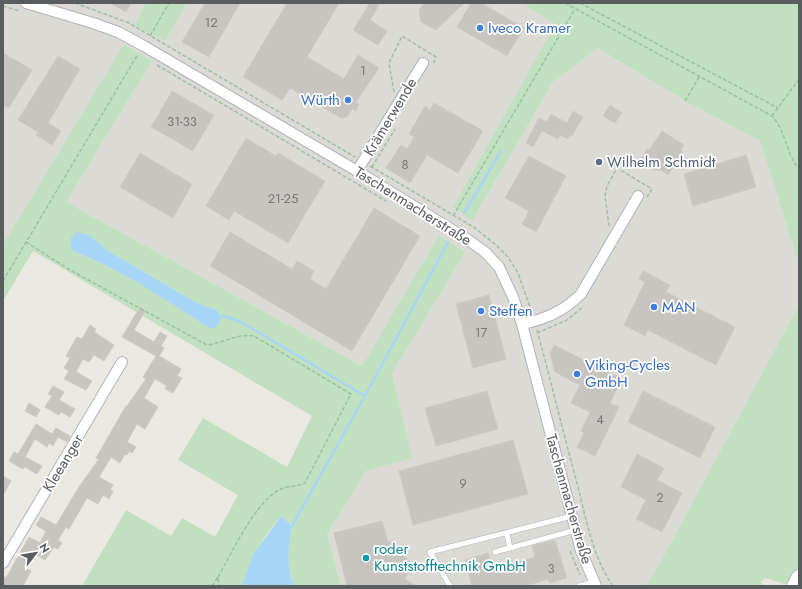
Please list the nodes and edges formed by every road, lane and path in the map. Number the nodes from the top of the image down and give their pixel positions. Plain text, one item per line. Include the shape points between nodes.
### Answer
1 (74, 3) edge
2 (169, 3) edge
3 (565, 3) edge
4 (580, 3) edge
5 (3, 6) edge
6 (24, 7) edge
7 (575, 9) junction
8 (150, 35) junction
9 (141, 50) junction
10 (134, 52) dead end
11 (152, 62) dead end
12 (424, 63) dead end
13 (699, 76) junction
14 (799, 79) edge
15 (685, 101) dead end
16 (778, 108) junction
17 (772, 116) junction
18 (360, 166) junction
19 (799, 169) edge
20 (638, 196) dead end
21 (392, 205) dead end
22 (453, 216) junction
23 (447, 226) junction
24 (26, 242) junction
25 (3, 281) edge
26 (534, 322) junction
27 (522, 324) junction
28 (122, 362) dead end
29 (572, 516) junction
30 (571, 531) junction
31 (506, 534) junction
32 (510, 548) junction
33 (495, 552) dead end
34 (3, 563) edge
35 (218, 577) junction
36 (799, 577) edge
37 (588, 585) edge
38 (212, 586) edge
39 (219, 586) edge
40 (450, 586) edge
41 (613, 586) edge
42 (794, 586) edge

1 - 8 path via 129,23
2 - 8 path
3 - 7 path
4 - 16 path
5 - 6 path
6 - 9 street, Taschenmacherstraße via 93,23 118,32
7 - 13 path
7 - 22 path
8 - 9 path
8 - 18 path
9 - 10 path
9 - 18 street, Taschenmacherstraße
9 - 24 path
11 - 21 path
12 - 18 street, Krämerwende
13 - 15 path
13 - 17 path
14 - 16 path
16 - 17 path
17 - 19 path via 778,123
18 - 22 path
18 - 23 street, Taschenmacherstraße
20 - 26 street via 581,294 556,314
22 - 23 path
22 - 26 path via 475,228 508,257 518,273
23 - 27 street, Taschenmacherstraße via 485,252 499,267
24 - 25 path
24 - 35 path via 70,270 207,345 222,343 244,334 254,336 351,394 305,483 282,488 259,508
26 - 27 street
26 - 41 path via 597,556 604,574
27 - 29 street, Taschenmacherstraße
28 - 34 street, Kleeanger
29 - 30 street, Taschenmacherstraße
29 - 31 lane
30 - 32 lane
30 - 37 street, Taschenmacherstraße via 581,551
30 - 37 path via 571,555
31 - 32 lane
31 - 40 lane via 430,552
32 - 33 lane
35 - 38 path
35 - 39 path
36 - 42 main road

